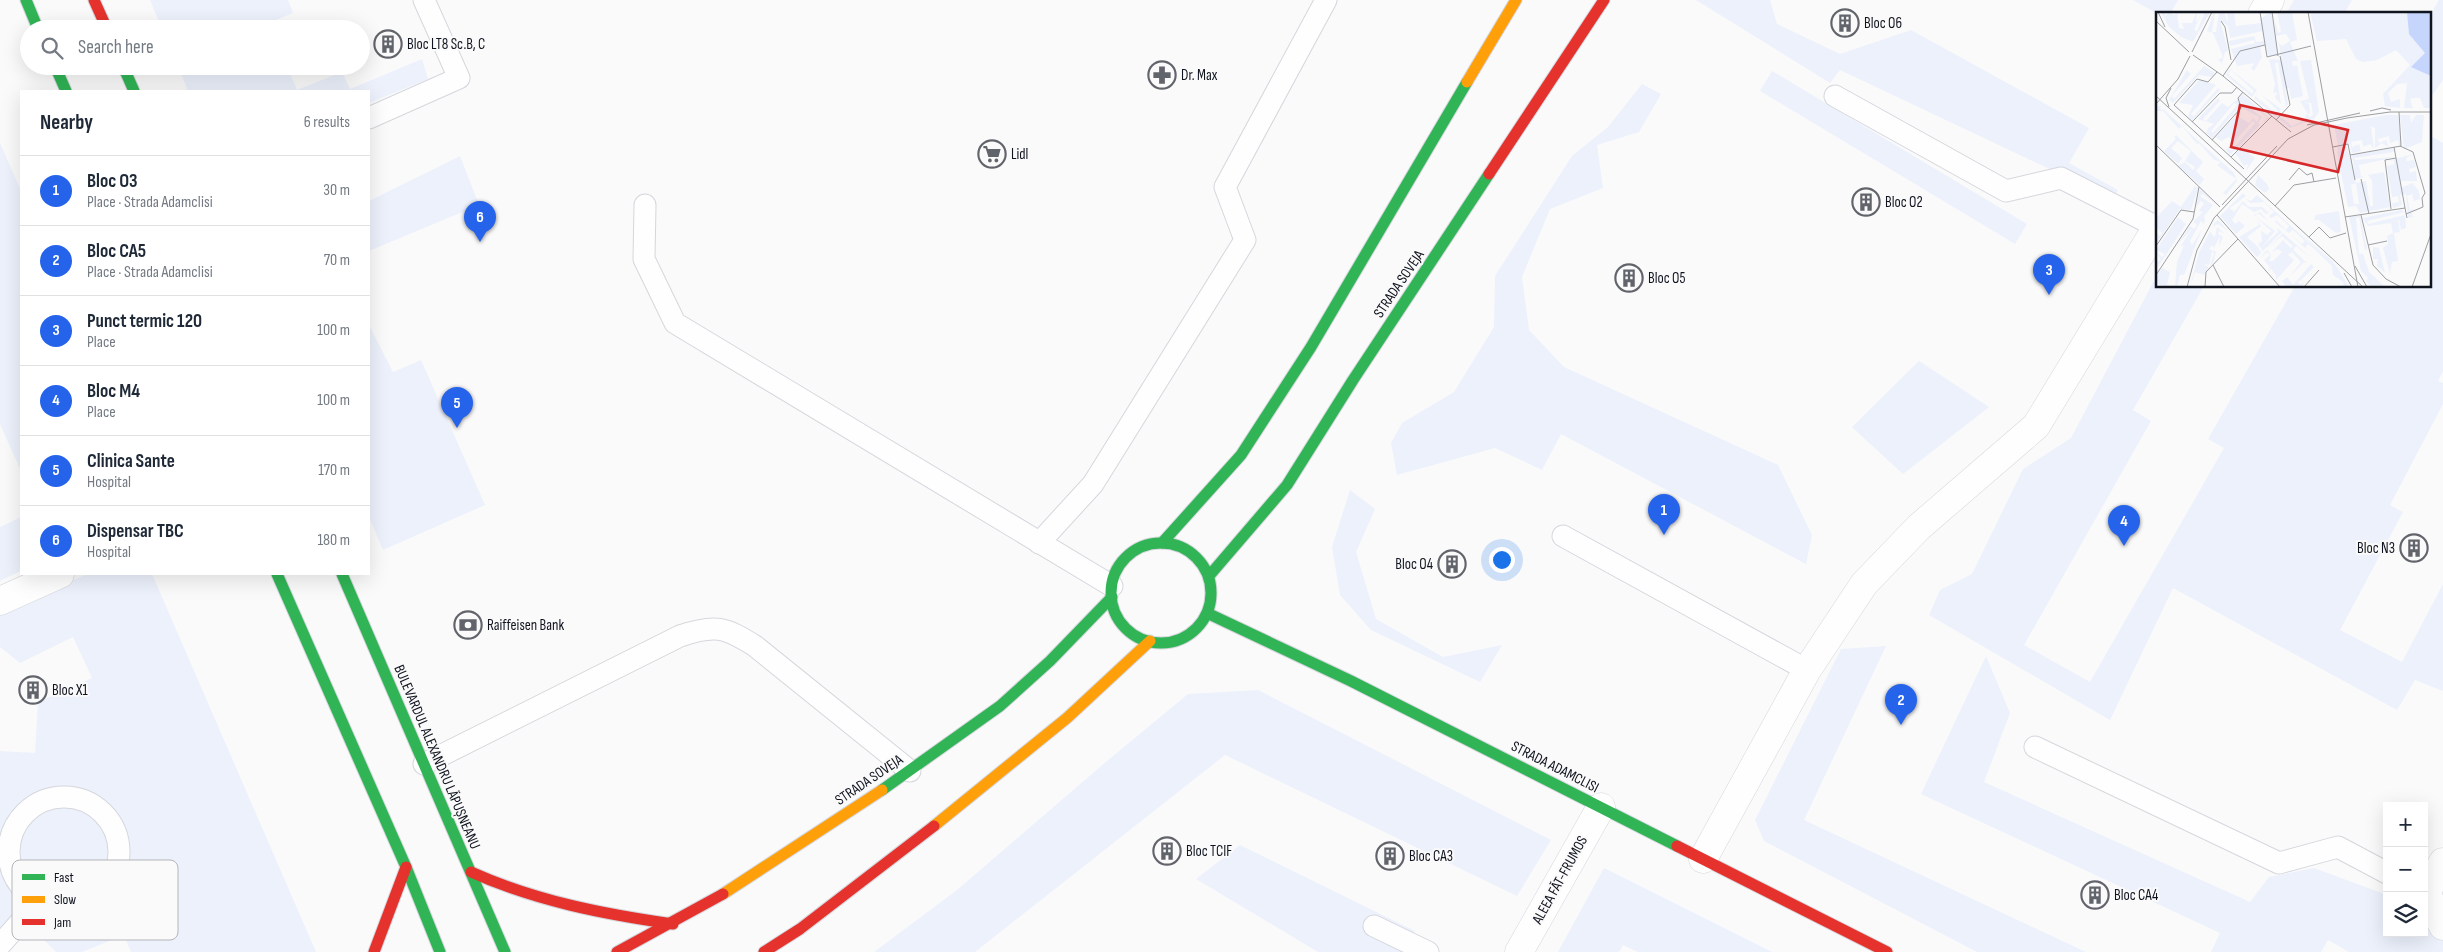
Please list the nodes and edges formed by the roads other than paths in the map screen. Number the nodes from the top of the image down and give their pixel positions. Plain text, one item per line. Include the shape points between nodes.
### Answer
1 (26, 0) edge
2 (94, 0) edge
3 (424, 0) edge
4 (1326, 0) edge
5 (1516, 0) edge
6 (1604, 0) edge
7 (2270, 0) edge
8 (2263, 12) edge
9 (34, 20) edge
10 (103, 20) edge
11 (59, 75) edge
12 (127, 75) edge
13 (66, 90) edge
14 (134, 90) edge
15 (1836, 96) dead end
16 (370, 118) edge
17 (645, 205) dead end
18 (2156, 226) edge
19 (2156, 229) edge
20 (1563, 536) dead end
21 (1039, 543) junction
22 (1162, 543) junction
23 (58, 575) edge
24 (277, 575) edge
25 (342, 575) edge
26 (1209, 576) junction
27 (1112, 592) junction
28 (0, 601) edge
29 (1207, 613) junction
30 (1150, 641) junction
31 (1807, 670) junction
32 (2035, 747) dead end
33 (424, 764) junction
34 (910, 771) junction
35 (1600, 807) junction
36 (6, 830) edge
37 (1703, 859) junction
38 (119, 860) edge
39 (2443, 862) edge
40 (406, 867) junction
41 (12, 870) edge
42 (2383, 870) edge
43 (471, 872) junction
44 (2428, 887) edge
45 (2428, 898) edge
46 (673, 924) junction
47 (1374, 926) dead end
48 (2443, 926) edge
49 (12, 932) edge
50 (0, 945) edge
51 (374, 952) edge
52 (440, 952) edge
53 (505, 952) edge
54 (617, 952) edge
55 (764, 952) edge
56 (1428, 952) edge
57 (1519, 952) edge
58 (1888, 952) edge

1 - 9 main road
2 - 10 main road
3 - 16 lane via 459,78
4 - 21 lane via 1225,186 1245,240 1093,484
5 - 22 main road via 1312,347 1240,455
6 - 26 main road, STRADA SOVEJA via 1287,485
7 - 8 street
11 - 13 main road
12 - 14 main road
15 - 18 lane via 2006,191 2061,178
17 - 21 lane via 644,259 675,322
19 - 31 street via 2036,426 1919,527 1864,584
20 - 31 lane
21 - 27 lane
22 - 26 main road via 1190,552 1202,563
22 - 27 main road via 1148,544 1123,560 1116,572
23 - 28 street
24 - 40 main road
25 - 33 main road, BULEVARDUL ALEXANDRU LĂPUȘNEANU
26 - 29 main road via 1211,600
27 - 30 main road via 1114,609 1124,625
27 - 34 main road, STRADA SOVEJA via 1065,648 1017,693
29 - 30 main road via 1200,624 1183,637 1163,642
29 - 35 main road, STRADA ADAMCLISI via 1351,681
30 - 55 main road via 1104,686 1002,774 807,923
31 - 37 street
32 - 42 lane via 2279,863 2338,847
33 - 34 lane via 680,636 703,628 732,632 755,646
33 - 43 main road, BULEVARDUL ALEXANDRU LĂPUȘNEANU
34 - 46 main road, STRADA SOVEJA via 750,878
35 - 37 main road, STRADA ADAMCLISI
35 - 57 street, ALEEA FĂT-FRUMOS
36 - 38 lane via 32,807 47,799 81,798 109,818 116,833
36 - 41 lane
37 - 58 main road, STRADA ADAMCLISI
39 - 44 street
40 - 51 main road
40 - 52 main road
43 - 46 main road via 553,903
43 - 53 main road, BULEVARDUL ALEXANDRU LĂPUȘNEANU
45 - 48 street
46 - 54 main road, STRADA SOVEJA
47 - 56 lane
49 - 50 lane

